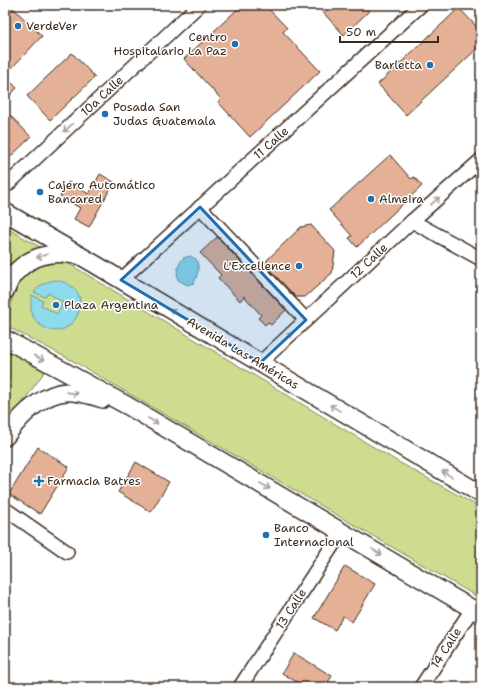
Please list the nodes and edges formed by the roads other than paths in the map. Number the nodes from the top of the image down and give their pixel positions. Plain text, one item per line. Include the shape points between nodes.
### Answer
1 (199, 5) edge
2 (421, 5) edge
3 (481, 160) edge
4 (5, 187) edge
5 (200, 207) junction
6 (5, 212) edge
7 (412, 221) junction
8 (81, 256) junction
9 (481, 259) edge
10 (121, 280) junction
11 (5, 291) edge
12 (306, 320) junction
13 (5, 339) edge
14 (260, 363) junction
15 (128, 406) junction
16 (5, 437) edge
17 (481, 494) edge
18 (5, 509) edge
19 (342, 532) junction
20 (67, 552) dead end
21 (476, 611) edge
22 (240, 687) edge
23 (421, 687) edge

1 -> 4 street, 10a Calle
2 - 5 street, 11 Calle
7 -> 3 street, 12 Calle
5 - 10 street, 11 Calle
5 - 12 street
6 - 8 main road, Avenida Las Américas
7 - 9 street
7 - 12 street, 12 Calle
8 - 10 main road, Avenida Las Américas
8 -> 11 main road via 46,254 30,261 14,275
14 -> 10 main road, Avenida Las Américas
14 -> 12 street, 12 Calle
13 -> 15 main road
17 -> 14 main road, Avenida Las Américas
16 -> 15 main road via 26,413 45,398 66,392
15 -> 19 main road
18 - 20 street
19 -> 21 main road
19 - 22 street, 13 Calle
21 - 23 street, 14 Calle

